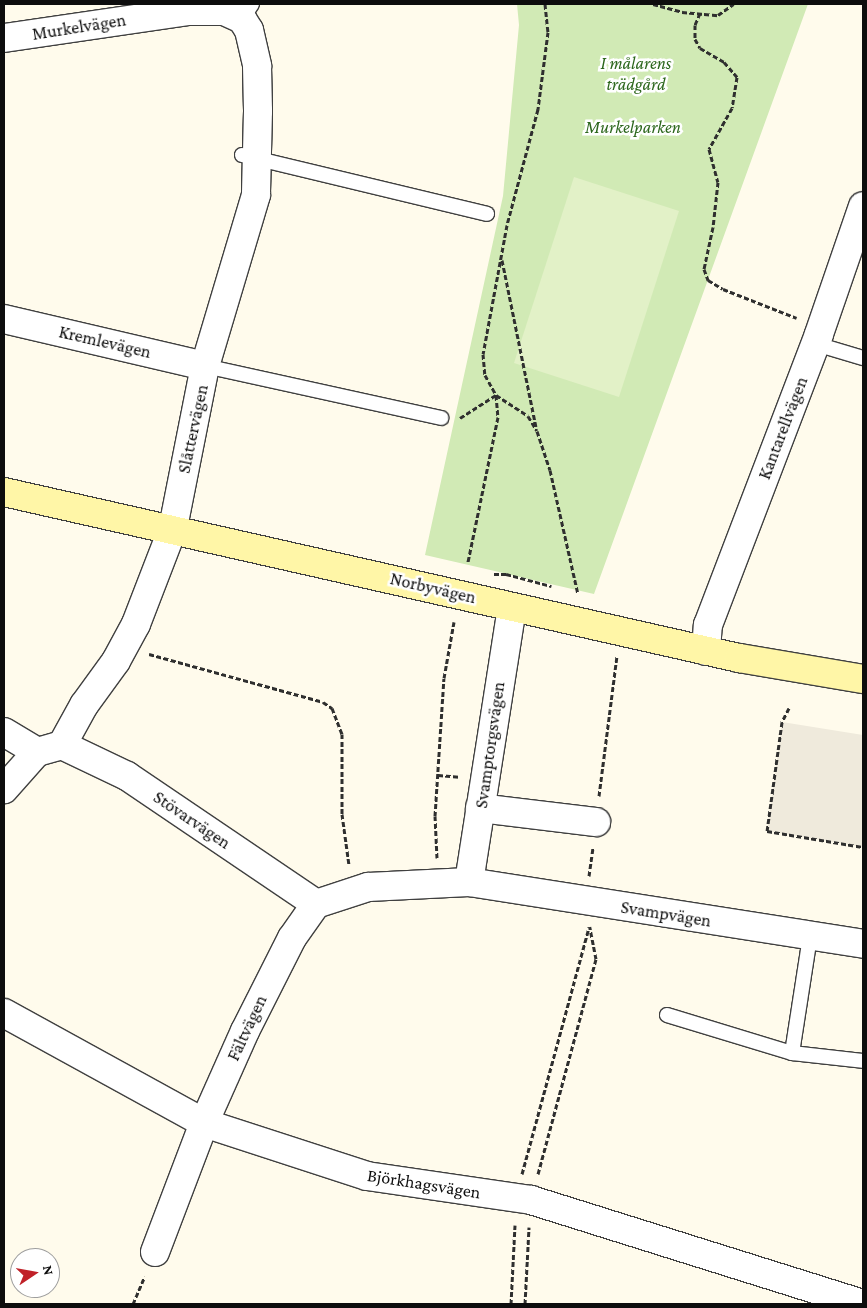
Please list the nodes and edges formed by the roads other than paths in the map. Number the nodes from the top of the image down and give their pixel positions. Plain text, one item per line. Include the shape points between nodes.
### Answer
1 (247, 11) edge
2 (4, 38) edge
3 (250, 158) junction
4 (863, 206) edge
5 (487, 214) dead end
6 (4, 319) edge
7 (817, 339) junction
8 (863, 358) edge
9 (205, 366) junction
10 (441, 418) road end
11 (4, 492) edge
12 (173, 528) junction
13 (512, 607) junction
14 (706, 651) junction
15 (863, 679) edge
16 (4, 732) edge
17 (50, 749) junction
18 (4, 789) edge
19 (480, 808) junction
20 (596, 822) road end
21 (470, 882) junction
22 (316, 904) junction
23 (810, 937) junction
24 (863, 944) edge
25 (4, 1013) edge
26 (667, 1014) dead end
27 (792, 1053) junction
28 (863, 1061) edge
29 (204, 1123) junction
30 (155, 1252) road end
31 (863, 1304) edge

1 - 2 street, Murkelvägen via 189,11
1 - 3 street, Slåttervägen via 257,66
3 - 5 lane
3 - 9 street, Slåttervägen via 256,195
4 - 7 street, Kantarellvägen
6 - 9 street, Kremlevägen
7 - 8 lane
7 - 14 street, Kantarellvägen via 708,625
9 - 10 lane
9 - 12 street, Slåttervägen
11 - 12 street, Norbyvägen
12 - 13 street, Norbyvägen
12 - 17 street, Slåttervägen via 126,643
13 - 14 street, Norbyvägen
13 - 19 street, Svamptorgsvägen
14 - 15 street, Norbyvägen
16 - 17 street, Stövarvägen
17 - 18 street, Slåttervägen
17 - 22 street, Stövarvägen via 127,776
19 - 20 street
19 - 21 street, Svamptorgsvägen
21 - 22 street via 368,887
21 - 23 street, Svampvägen via 588,914
22 - 29 street, Fältvägen via 292,938
23 - 24 street, Svampvägen
23 - 27 lane
25 - 29 street, Björkhagsvägen
26 - 27 lane
27 - 28 lane
29 - 30 street, Fältvägen
29 - 31 street, Björkhagsvägen via 367,1176 524,1199

